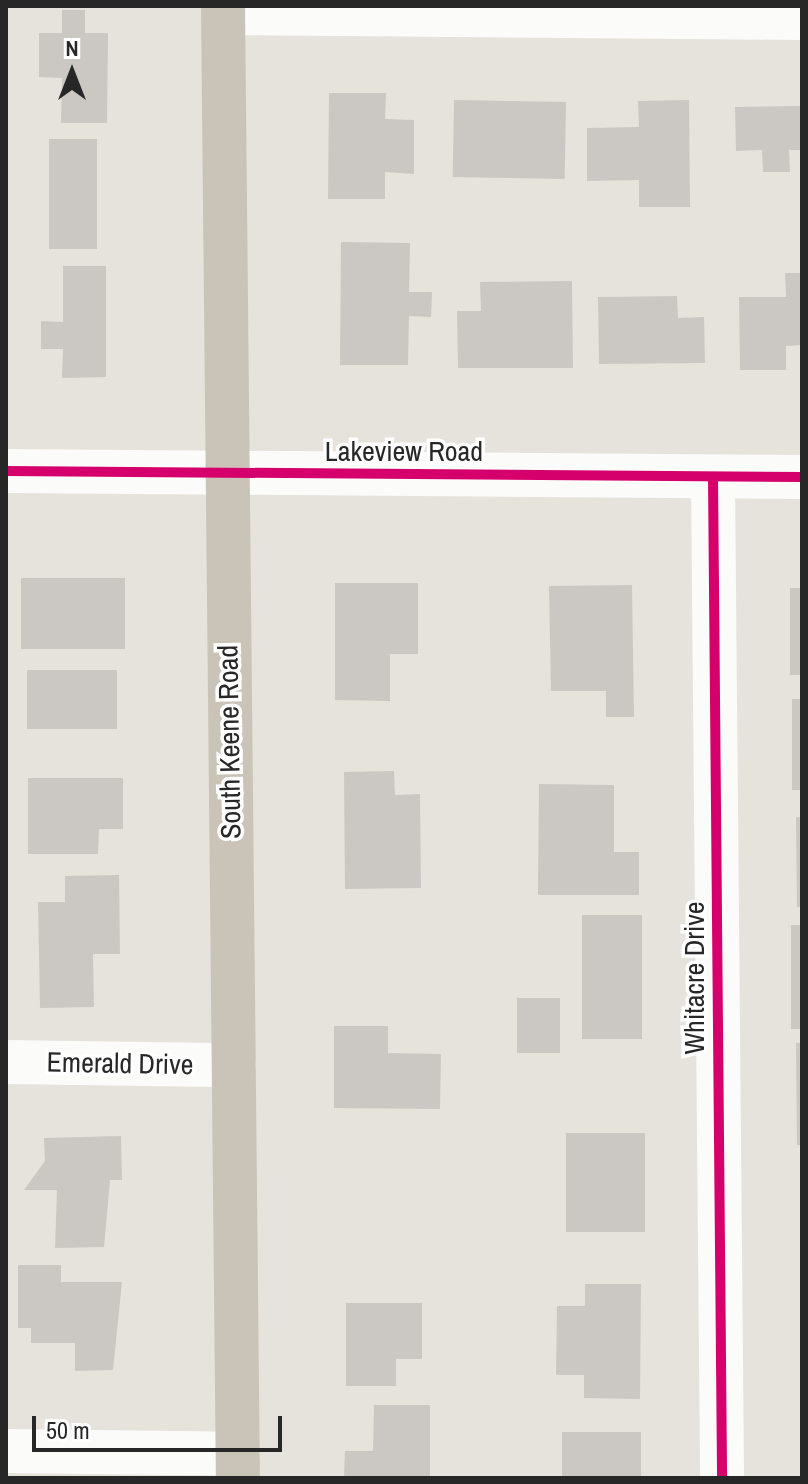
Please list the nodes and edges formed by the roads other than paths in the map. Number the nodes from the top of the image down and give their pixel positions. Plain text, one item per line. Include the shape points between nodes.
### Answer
1 (223, 10) edge
2 (802, 18) edge
3 (6, 471) edge
4 (226, 473) junction
5 (713, 477) junction
6 (802, 477) edge
7 (6, 1062) edge
8 (234, 1065) junction
9 (6, 1451) edge
10 (238, 1466) edge
11 (722, 1478) edge

1 - 2 street
1 - 4 main road, South Keene Road
3 - 4 street, Lakeview Road
4 - 5 street, Lakeview Road
4 - 8 main road, South Keene Road
5 - 6 street, Lakeview Road
5 - 11 street, Whitacre Drive
7 - 8 street, Emerald Drive
8 - 10 main road, South Keene Road
9 - 10 street

